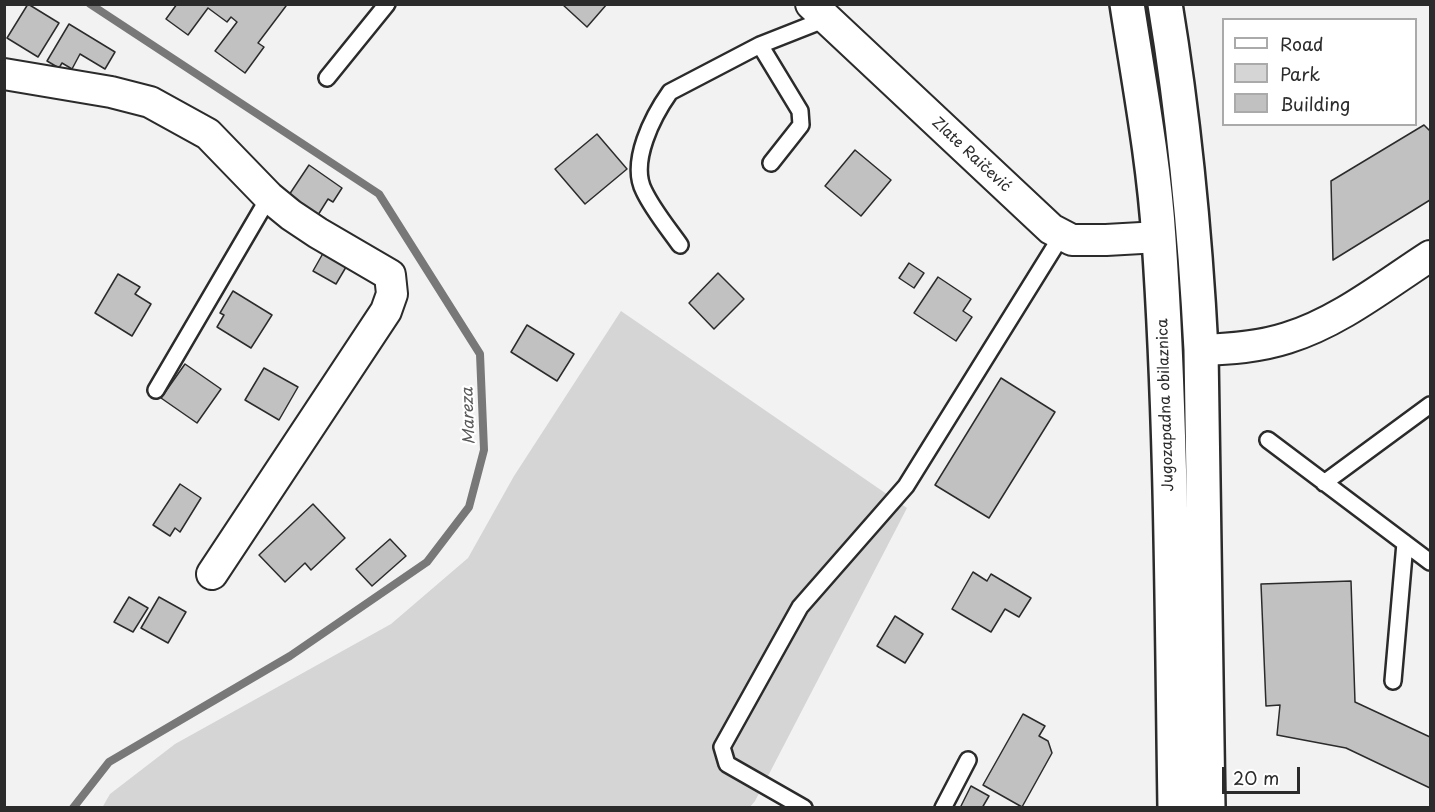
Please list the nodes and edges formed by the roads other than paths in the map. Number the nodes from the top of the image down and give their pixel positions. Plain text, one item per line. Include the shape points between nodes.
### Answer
1 (387, 4) edge
2 (1127, 4) edge
3 (1166, 4) edge
4 (819, 12) edge
5 (760, 45) junction
6 (4, 74) edge
7 (327, 78) dead end
8 (771, 164) dead end
9 (269, 197) junction
10 (1062, 235) junction
11 (1159, 237) junction
12 (680, 245) dead end
13 (1431, 256) edge
14 (1201, 350) junction
15 (156, 390) dead end
16 (1431, 405) edge
17 (1268, 440) dead end
18 (1324, 483) junction
19 (1405, 543) junction
20 (1431, 562) edge
21 (212, 574) dead end
22 (1393, 681) dead end
23 (968, 760) dead end
24 (804, 807) edge
25 (943, 807) edge
26 (1175, 807) edge
27 (1208, 807) edge

1 - 7 lane
2 - 11 main road, Jugozapadna obilaznica
3 - 14 main road via 1189,181
4 - 5 lane
4 - 10 street, Zlate Raičević via 1051,229
5 - 8 lane via 800,111 801,125
5 - 12 lane via 670,92 651,122 639,168 643,190
6 - 9 street via 150,102 208,134
9 - 15 lane
9 - 21 street via 318,233 390,275 392,294 386,311
10 - 11 street, Zlate Raičević via 1072,240
10 - 24 lane via 906,486 800,607 722,747 728,764
11 - 26 main road, Jugozapadna obilaznica via 1168,411
13 - 14 street via 1353,306 1289,338
14 - 27 main road
16 - 18 lane
17 - 18 lane
18 - 19 lane
19 - 20 lane
19 - 22 lane
23 - 25 lane

